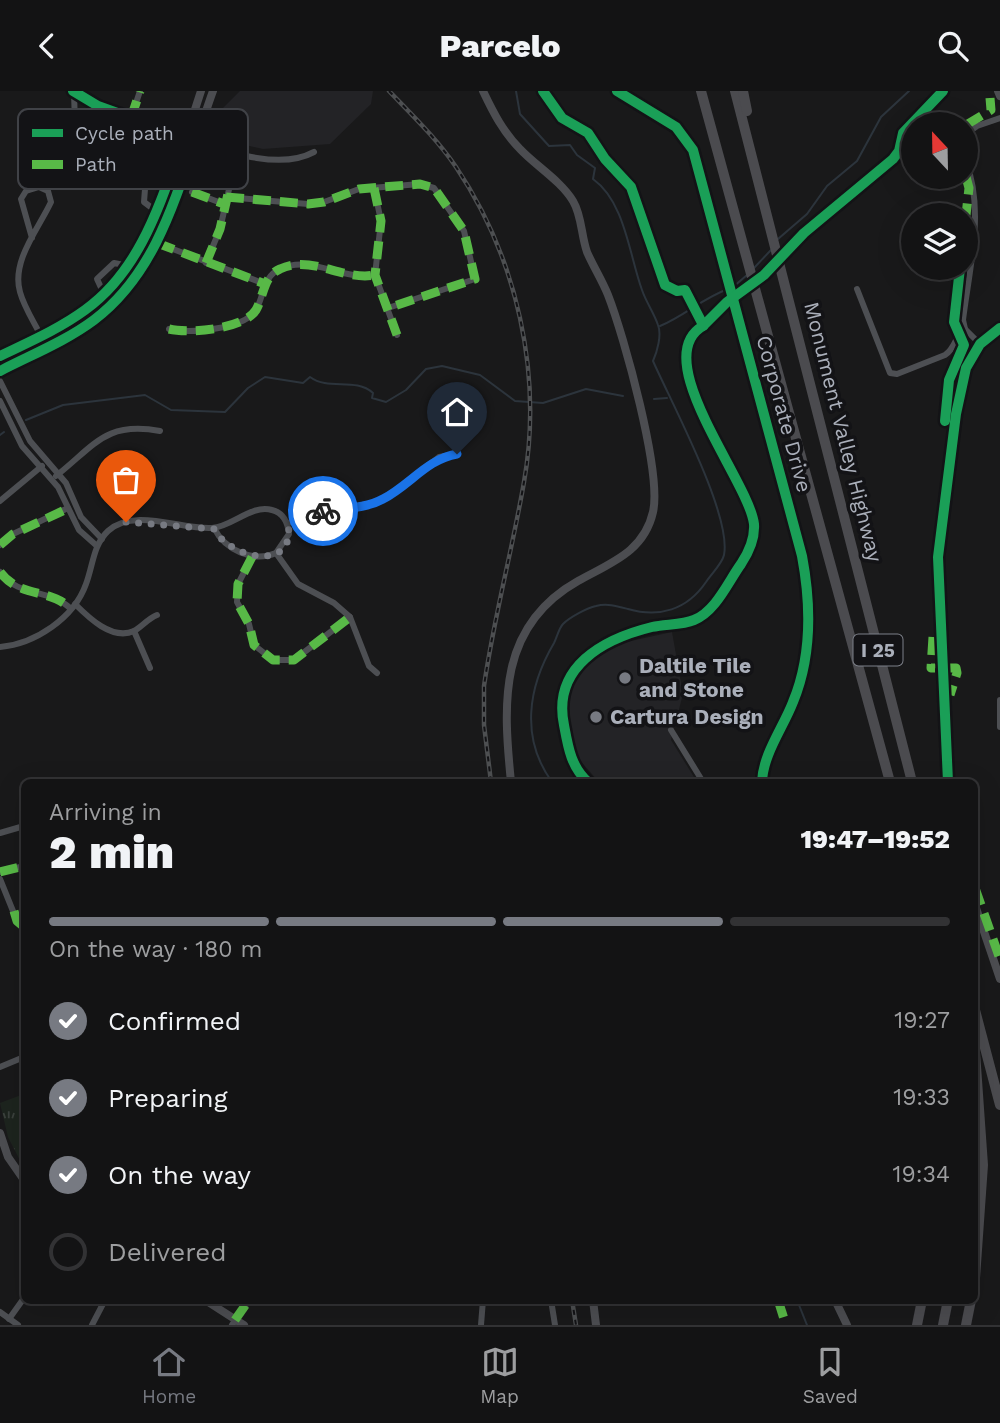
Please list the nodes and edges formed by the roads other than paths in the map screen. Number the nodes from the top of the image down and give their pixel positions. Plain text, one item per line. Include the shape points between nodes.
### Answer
1 (140, 91) edge
2 (201, 91) edge
3 (214, 91) edge
4 (484, 91) edge
5 (617, 91) edge
6 (694, 91) edge
7 (701, 91) edge
8 (734, 91) edge
9 (743, 91) edge
10 (998, 91) edge
11 (74, 92) edge
12 (1000, 96) edge
13 (104, 108) edge
14 (134, 109) edge
15 (195, 109) edge
16 (207, 109) edge
17 (1000, 118) edge
18 (978, 125) edge
19 (314, 152) dead end
20 (248, 156) edge
21 (754, 162) junction
22 (724, 176) junction
23 (374, 188) junction
24 (32, 189) edge
25 (44, 189) edge
26 (145, 189) edge
27 (164, 189) edge
28 (177, 189) edge
29 (228, 189) edge
30 (974, 189) edge
31 (192, 192) dead end
32 (225, 201) junction
33 (156, 211) junction
34 (32, 238) junction
35 (157, 243) junction
36 (206, 263) junction
37 (129, 266) junction
38 (375, 275) junction
39 (265, 284) junction
40 (857, 289) dead end
41 (104, 294) junction
42 (388, 308) junction
43 (965, 328) junction
44 (1000, 328) edge
45 (169, 329) dead end
46 (397, 335) dead end
47 (41, 336) junction
48 (980, 344) junction
49 (0, 356) edge
50 (0, 371) edge
51 (0, 381) edge
52 (0, 401) edge
53 (160, 431) dead end
54 (457, 454) dead end
55 (47, 461) junction
56 (41, 467) junction
57 (59, 474) junction
58 (52, 479) junction
59 (0, 501) edge
60 (76, 505) junction
61 (67, 509) junction
62 (288, 523) junction
63 (214, 529) junction
64 (102, 539) junction
65 (0, 545) edge
66 (97, 547) junction
67 (276, 553) junction
68 (252, 557) junction
69 (0, 572) edge
70 (72, 606) junction
71 (157, 615) dead end
72 (350, 617) junction
73 (134, 631) junction
74 (0, 647) edge
75 (150, 668) dead end
76 (377, 673) dead end
77 (1000, 700) edge
78 (869, 704) junction
79 (1000, 725) edge
80 (671, 730) dead end
81 (511, 779) edge
82 (701, 779) edge
83 (762, 779) edge
84 (881, 779) edge
85 (889, 779) edge
86 (911, 779) edge
87 (948, 779) edge
88 (21, 827) edge
89 (0, 833) edge
90 (21, 867) edge
91 (0, 873) edge
92 (0, 879) edge
93 (978, 914) edge
94 (21, 924) edge
95 (1000, 979) edge
96 (978, 1021) edge
97 (21, 1058) edge
98 (0, 1067) edge
99 (978, 1094) edge
100 (1000, 1105) edge
101 (0, 1133) edge
102 (21, 1176) edge
103 (978, 1236) edge
104 (21, 1302) edge
105 (103, 1304) edge
106 (210, 1304) edge
107 (246, 1304) edge
108 (483, 1304) edge
109 (552, 1304) edge
110 (593, 1304) edge
111 (837, 1304) edge
112 (921, 1304) edge
113 (947, 1304) edge
114 (970, 1304) edge
115 (0, 1312) edge
116 (9, 1319) junction
117 (234, 1322) edge
118 (18, 1325) edge
119 (92, 1325) edge
120 (244, 1325) edge
121 (481, 1325) edge
122 (555, 1325) edge
123 (596, 1325) edge
124 (847, 1325) edge
125 (917, 1325) edge
126 (943, 1325) edge
127 (966, 1325) edge

1 - 14 street
2 - 15 street
3 - 16 street
4 - 81 street via 508,135 569,195 577,209 585,246 608,294 621,337 655,486 649,525 635,547 551,601 523,636 506,692
5 - 83 street, Corporate Drive via 676,127 693,150 807,582 809,620 802,673 765,762
6 - 22 highway
7 - 22 highway, I 25
8 - 21 highway, Monument Valley Highway / I 25
9 - 21 highway
10 - 12 street
11 - 13 street
17 - 18 street
19 - 20 street via 303,158
21 - 86 highway, Monument Valley Highway / I 25
22 - 78 highway, I 25
23 - 32 street via 308,204
23 - 38 street via 381,221
23 - 42 street via 420,184 440,193 464,231 475,279
24 - 34 street via 22,199
25 - 34 street via 51,202
26 - 33 street via 144,202
27 - 33 street
28 - 35 street
29 - 32 street
30 - 43 street
31 - 32 street
32 - 36 street
33 - 37 street
34 - 47 street via 18,283
35 - 36 street
35 - 50 street via 132,284 94,320
36 - 39 street
37 - 41 street
37 - 41 street via 114,263 97,279
38 - 39 street via 349,276 302,264 281,268
38 - 42 street
39 - 45 street via 257,307 242,321 188,334
40 - 43 street via 890,373 897,375 952,351
41 - 47 street
42 - 46 street
43 - 48 street
44 - 48 street
47 - 49 street
48 - 87 street via 966,368 956,414 938,557
51 - 55 street via 25,434
52 - 56 street via 22,446
53 - 57 street via 137,427 111,432
54 - 62 street via 439,457 375,503 317,512
55 - 56 street
55 - 57 street
56 - 58 street
56 - 59 street
57 - 58 street
57 - 60 street
58 - 61 street
60 - 61 street
60 - 64 street via 86,525
61 - 65 street via 13,534
61 - 66 street via 79,530
62 - 63 street via 278,512 264,509
62 - 67 street via 286,542
63 - 64 street via 126,522
63 - 68 street via 224,542
64 - 66 street
66 - 70 street via 86,587
67 - 68 street
67 - 72 street via 298,584
68 - 72 street via 237,584 237,602 254,645 274,660 295,660
69 - 70 street via 19,589
70 - 73 street via 112,631
70 - 74 street via 33,639
71 - 73 street
72 - 76 street via 369,666
73 - 75 street
77 - 79 street
78 - 84 highway
78 - 85 highway, I 25
80 - 82 street
88 - 89 street
90 - 91 street
92 - 94 street
93 - 95 street
96 - 100 highway
97 - 98 street
99 - 103 highway via 983,1165
101 - 102 street
104 - 116 street
105 - 119 street
106 - 117 street
107 - 117 street
108 - 121 street
109 - 122 street
110 - 123 street
111 - 124 street
112 - 125 highway
113 - 126 highway
114 - 127 highway
115 - 116 street
116 - 118 street
117 - 120 street

